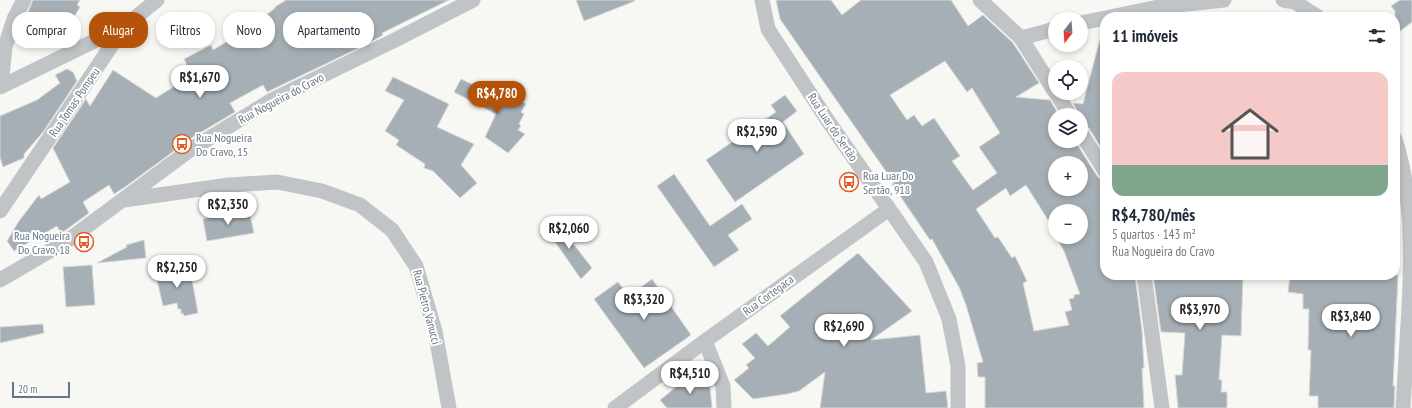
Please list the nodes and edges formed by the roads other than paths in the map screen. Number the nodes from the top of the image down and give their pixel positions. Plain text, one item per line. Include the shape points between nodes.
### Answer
1 (24, 0) edge
2 (157, 0) edge
3 (473, 0) edge
4 (762, 0) edge
5 (980, 0) edge
6 (1224, 0) edge
7 (1283, 0) edge
8 (142, 12) edge
9 (1137, 12) edge
10 (1310, 12) edge
11 (1100, 19) edge
12 (1088, 22) edge
13 (1048, 30) edge
14 (1021, 38) junction
15 (89, 44) edge
16 (110, 48) edge
17 (1048, 81) edge
18 (1, 87) edge
19 (1088, 144) edge
20 (1400, 155) edge
21 (1100, 163) edge
22 (123, 200) junction
23 (889, 208) junction
24 (0, 211) edge
25 (0, 280) edge
26 (1145, 280) edge
27 (705, 341) junction
28 (449, 408) edge
29 (615, 408) edge
30 (724, 408) edge
31 (958, 408) edge
32 (1162, 408) edge
33 (1403, 408) edge

1 - 18 street via 14,19 5,47
2 - 8 street, Rua Tomas Pompeu
3 - 22 street, Rua Nogueira do Cravo via 272,100 190,150
4 - 23 street, Rua Luar do Sertão via 768,29
5 - 14 street
6 - 9 street
7 - 10 street via 1295,2
11 - 12 street
13 - 14 street
14 - 17 street
15 - 18 street
16 - 24 street, Rua Tomas Pompeu
19 - 21 street
20 - 33 street via 1412,210 1411,277
22 - 25 street, Rua Nogueira do Cravo via 67,241
22 - 28 street, Rua Pietro Vanucci via 229,185 277,182 322,191 360,205 392,230 416,266 435,331
23 - 27 street, Rua Cortegaca
23 - 31 street, Rua Luar do Sertão via 926,262 949,319 958,366
26 - 32 street
27 - 29 street
27 - 30 street via 723,386

